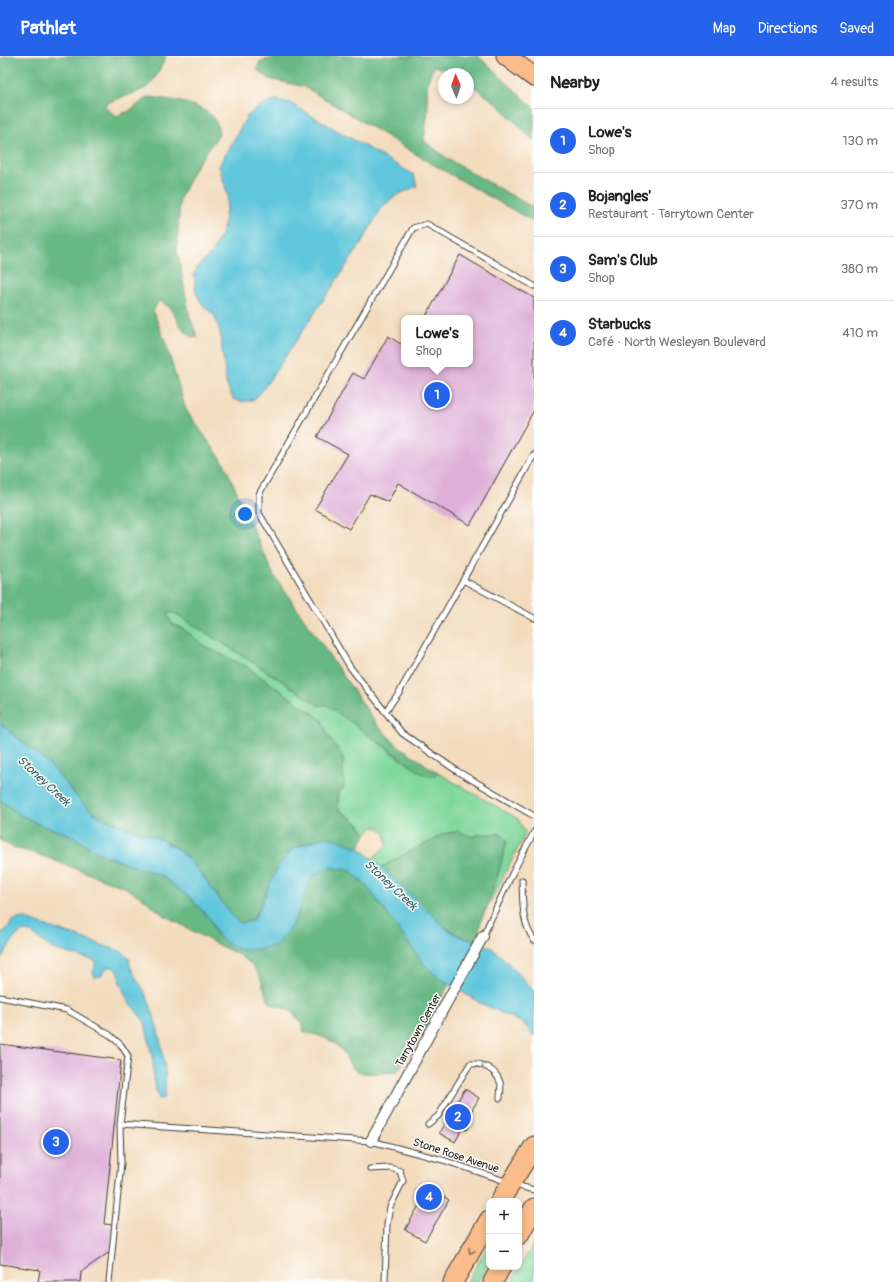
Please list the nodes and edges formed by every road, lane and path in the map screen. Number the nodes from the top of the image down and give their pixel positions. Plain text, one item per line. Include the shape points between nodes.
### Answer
1 (506, 56) edge
2 (534, 77) edge
3 (534, 286) edge
4 (534, 455) edge
5 (463, 580) junction
6 (534, 618) edge
7 (385, 712) junction
8 (534, 816) edge
9 (534, 832) edge
10 (522, 880) dead end
11 (483, 936) joint
12 (534, 940) edge
13 (0, 997) edge
14 (500, 1098) dead end
15 (120, 1124) junction
16 (428, 1124) dead end
17 (372, 1141) junction
18 (534, 1146) edge
19 (370, 1169) dead end
20 (511, 1183) junction
21 (534, 1190) edge
22 (502, 1198) edge
23 (534, 1208) edge
24 (486, 1225) edge
25 (520, 1234) edge
26 (499, 1270) edge
27 (109, 1282) edge
28 (385, 1282) edge
29 (453, 1282) edge
30 (493, 1282) edge

1 - 2 highway
3 - 7 lane via 427,224 413,228 259,494 259,513 263,520 350,667
4 - 5 lane
5 - 6 lane
5 - 7 lane via 400,691
7 - 8 lane via 402,733 457,771
9 - 11 lane, Tarrytown Center
10 - 12 lane via 524,915 527,930
11 - 17 street, Tarrytown Center
13 - 15 lane via 68,1010 94,1024 121,1045 128,1056
14 -> 16 lane via 501,1083 489,1068 478,1063 470,1064 438,1116
15 - 17 lane
15 - 27 lane via 121,1163
17 - 20 lane, Stone Rose Avenue via 443,1160
18 - 20 highway
19 - 28 lane via 390,1168 400,1171 403,1181 390,1207
20 - 21 lane, Stone Rose Avenue
20 - 22 highway
23 - 25 highway
24 -> 29 highway
26 - 30 highway

